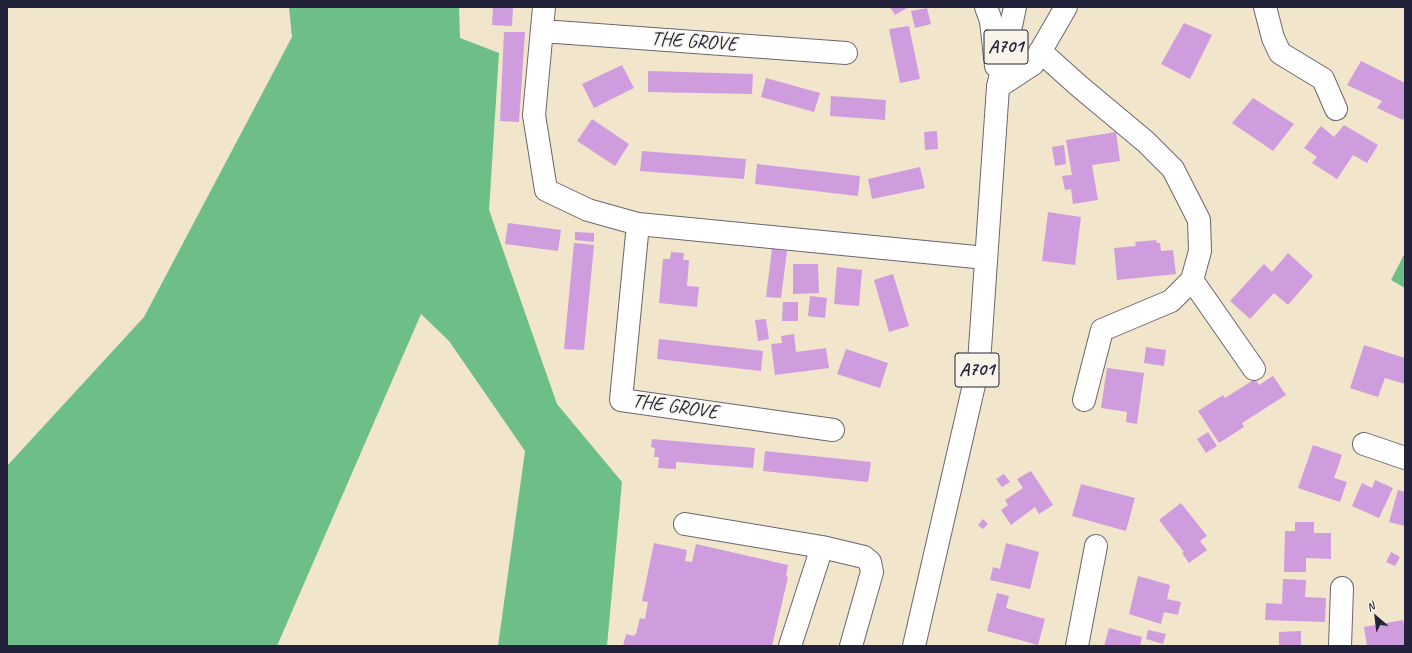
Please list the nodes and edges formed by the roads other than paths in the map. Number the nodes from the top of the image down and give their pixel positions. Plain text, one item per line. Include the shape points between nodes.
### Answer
1 (544, 7) edge
2 (986, 7) edge
3 (1014, 7) edge
4 (1066, 7) edge
5 (1265, 7) edge
6 (542, 31) junction
7 (1040, 51) junction
8 (846, 53) dead end
9 (998, 87) junction
10 (1336, 109) dead end
11 (638, 224) junction
12 (986, 258) junction
13 (1192, 280) junction
14 (1254, 369) dead end
15 (1084, 400) dead end
16 (833, 430) dead end
17 (1364, 444) dead end
18 (1405, 458) edge
19 (685, 524) dead end
20 (1096, 546) dead end
21 (822, 547) junction
22 (1342, 588) dead end
23 (790, 646) edge
24 (850, 646) edge
25 (914, 646) edge
26 (1077, 646) edge
27 (1340, 646) edge

1 - 6 main road
2 - 9 main road, A701 via 991,21
3 - 9 main road, A701
4 - 7 main road
5 - 10 main road via 1273,38 1280,53 1323,79
6 - 8 main road, THE GROVE
6 - 11 main road via 534,115 546,190 588,210
7 - 9 main road via 1033,64
7 - 13 main road via 1146,142 1173,169 1199,220 1200,251
9 - 12 main road, A701
11 - 12 main road
11 - 16 main road, THE GROVE via 621,400
12 - 25 main road, A701 via 979,363
13 - 14 main road
13 - 15 main road via 1171,301 1102,330
17 - 18 main road
19 - 21 main road
20 - 26 main road
21 - 23 main road
21 - 24 main road via 864,557 870,562 872,572
22 - 27 main road

